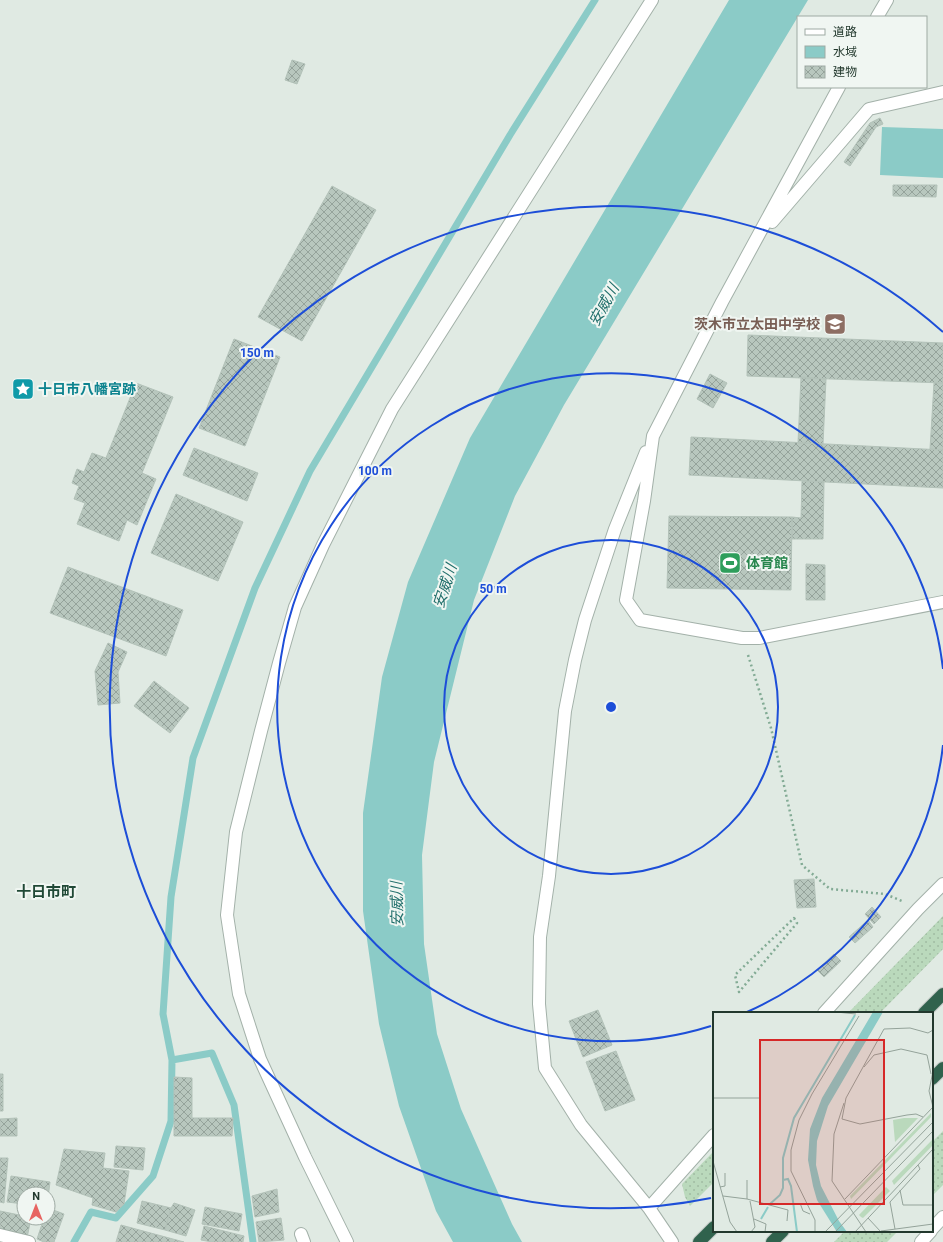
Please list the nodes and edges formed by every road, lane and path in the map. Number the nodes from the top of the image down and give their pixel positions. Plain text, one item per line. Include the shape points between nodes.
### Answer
1 (652, 0) edge
2 (887, 0) edge
3 (878, 16) edge
4 (838, 88) edge
5 (943, 92) edge
6 (755, 241) junction
7 (653, 436) junction
8 (943, 602) edge
9 (742, 638) junction
10 (943, 884) edge
11 (918, 909) junction
12 (739, 992) joint
13 (943, 994) edge
14 (825, 1012) edge
15 (925, 1012) edge
16 (943, 1068) edge
17 (933, 1078) edge
18 (713, 1137) edge
19 (649, 1208) junction
20 (943, 1218) edge
21 (713, 1228) edge
22 (933, 1228) edge
23 (782, 1232) edge
24 (929, 1232) edge
25 (0, 1235) edge
26 (29, 1242) edge
27 (347, 1242) edge
28 (672, 1242) edge
29 (699, 1242) edge
30 (772, 1242) edge
31 (921, 1242) edge

1 - 27 street via 392,409 323,545 295,607 236,832 227,915 239,994 260,1059
2 - 3 street
4 - 6 street
5 - 6 street via 869,109
6 - 7 street
7 - 9 street via 626,600 640,620
7 - 19 street via 615,529 585,620 564,710 549,876 540,937 539,1004 545,1068 581,1125
8 - 9 street via 759,638
9 - 11 path via 771,728 802,865 830,889 885,894
10 - 11 street
11 - 14 street
12 - 12 path via 797,923 794,918 735,975
13 - 15 highway
16 - 17 highway
18 - 19 street
19 - 28 street
20 - 22 street
21 - 29 highway
23 - 30 highway
24 - 31 street
25 - 26 street

